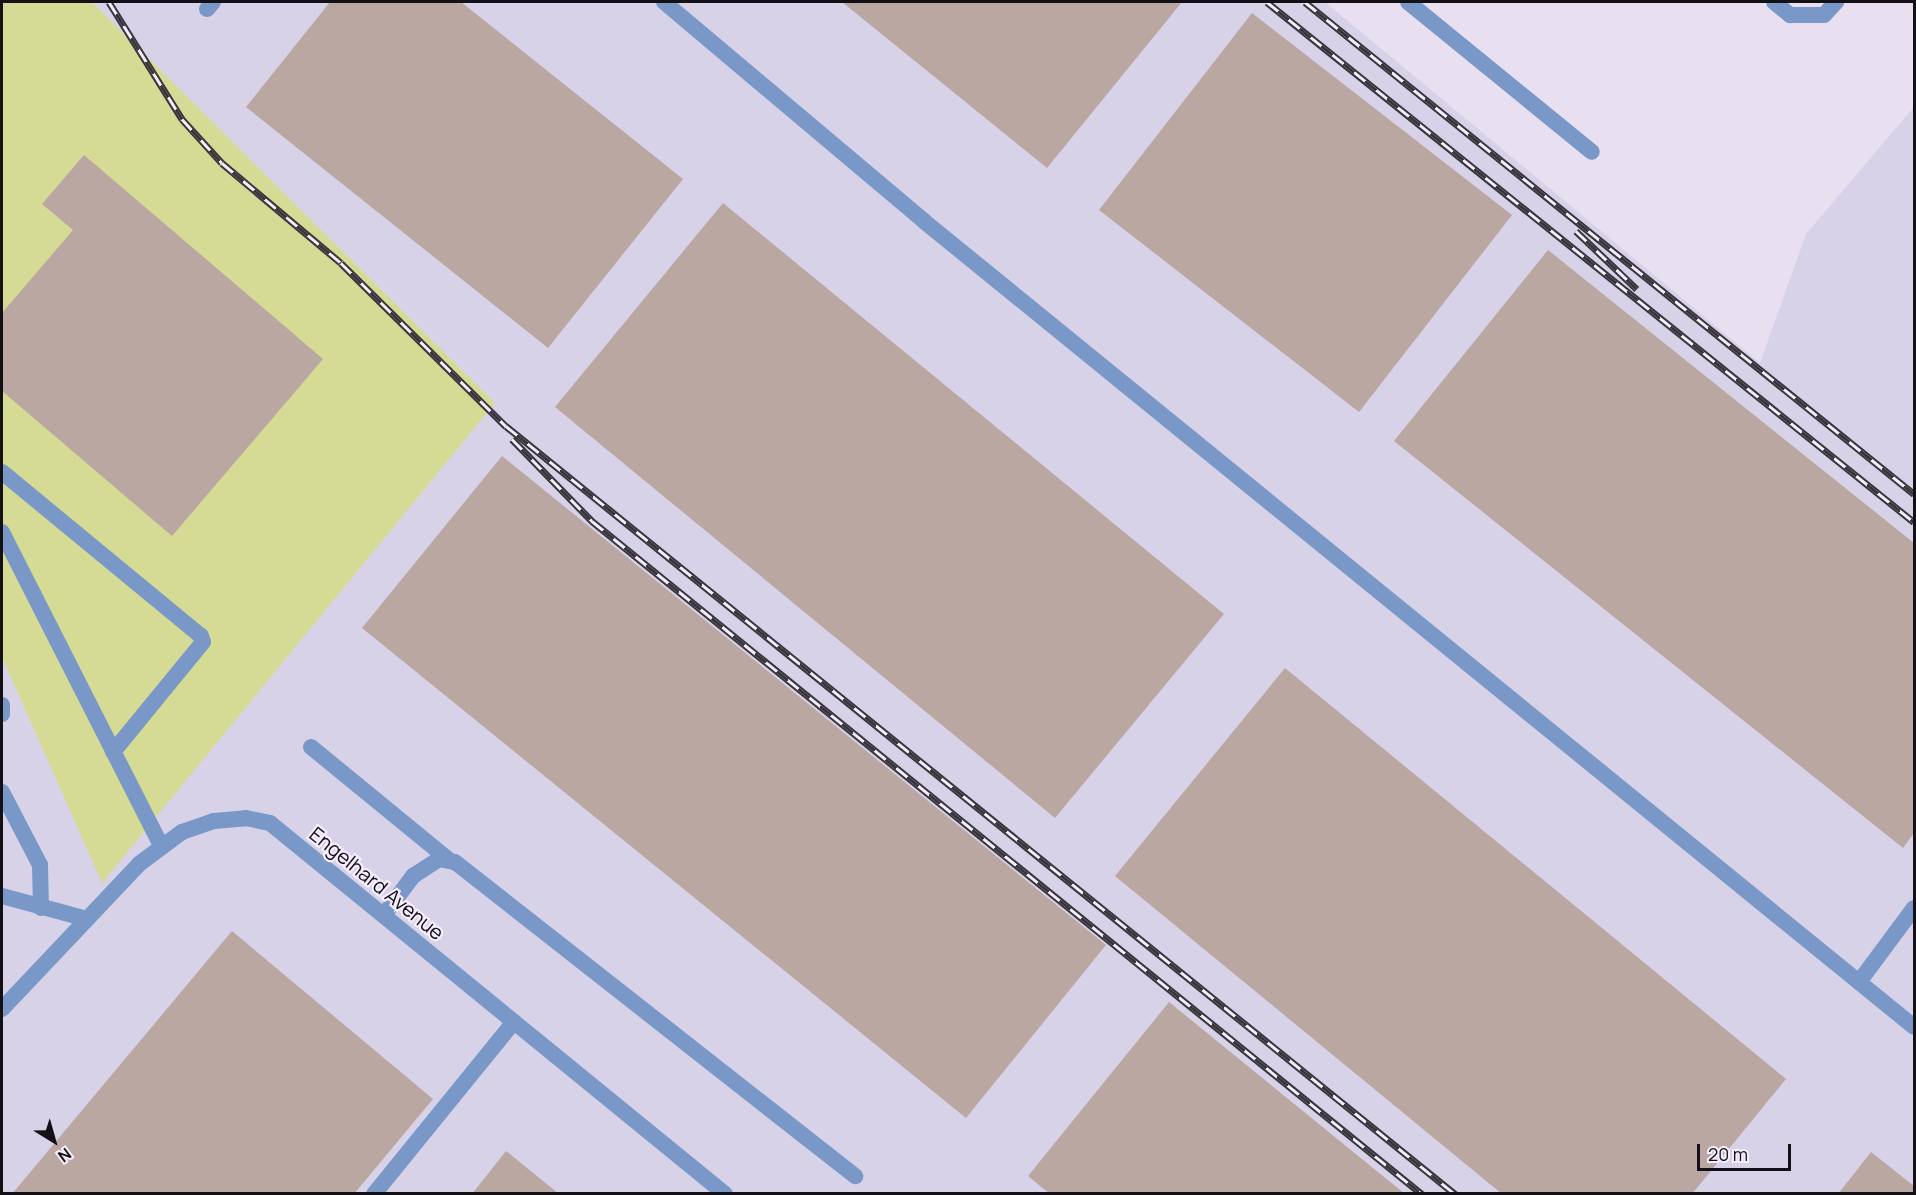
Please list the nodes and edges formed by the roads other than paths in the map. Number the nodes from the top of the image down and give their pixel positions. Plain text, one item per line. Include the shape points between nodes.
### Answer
1 (664, 2) edge
2 (1408, 2) edge
3 (1774, 2) edge
4 (1836, 2) edge
5 (1592, 152) dead end
6 (2, 472) edge
7 (2, 532) edge
8 (2, 705) edge
9 (2, 714) edge
10 (311, 747) dead end
11 (112, 752) junction
12 (2, 792) edge
13 (162, 847) junction
14 (448, 859) junction
15 (2, 896) edge
16 (41, 908) junction
17 (1914, 908) edge
18 (384, 915) junction
19 (87, 919) junction
20 (1859, 982) junction
21 (2, 1009) edge
22 (514, 1022) junction
23 (1914, 1027) edge
24 (855, 1176) dead end
25 (374, 1194) edge
26 (725, 1194) edge

1 - 20 street via 925,222
2 - 5 street
3 - 4 street via 1790,15 1824,15
6 - 11 street via 201,636 203,642
7 - 11 street
8 - 9 street
10 - 14 street
11 - 13 street
12 - 16 street via 40,865
13 - 18 street, Engelhard Avenue via 182,832 214,821 246,818 270,823
13 - 19 street, Engelhard Avenue via 139,864
14 - 18 street via 439,860 413,876
14 - 24 street
15 - 16 street
16 - 19 street
17 - 20 street
18 - 22 street, Engelhard Avenue
19 - 21 street, Engelhard Avenue
20 - 23 street
22 - 25 street
22 - 26 street, Engelhard Avenue

